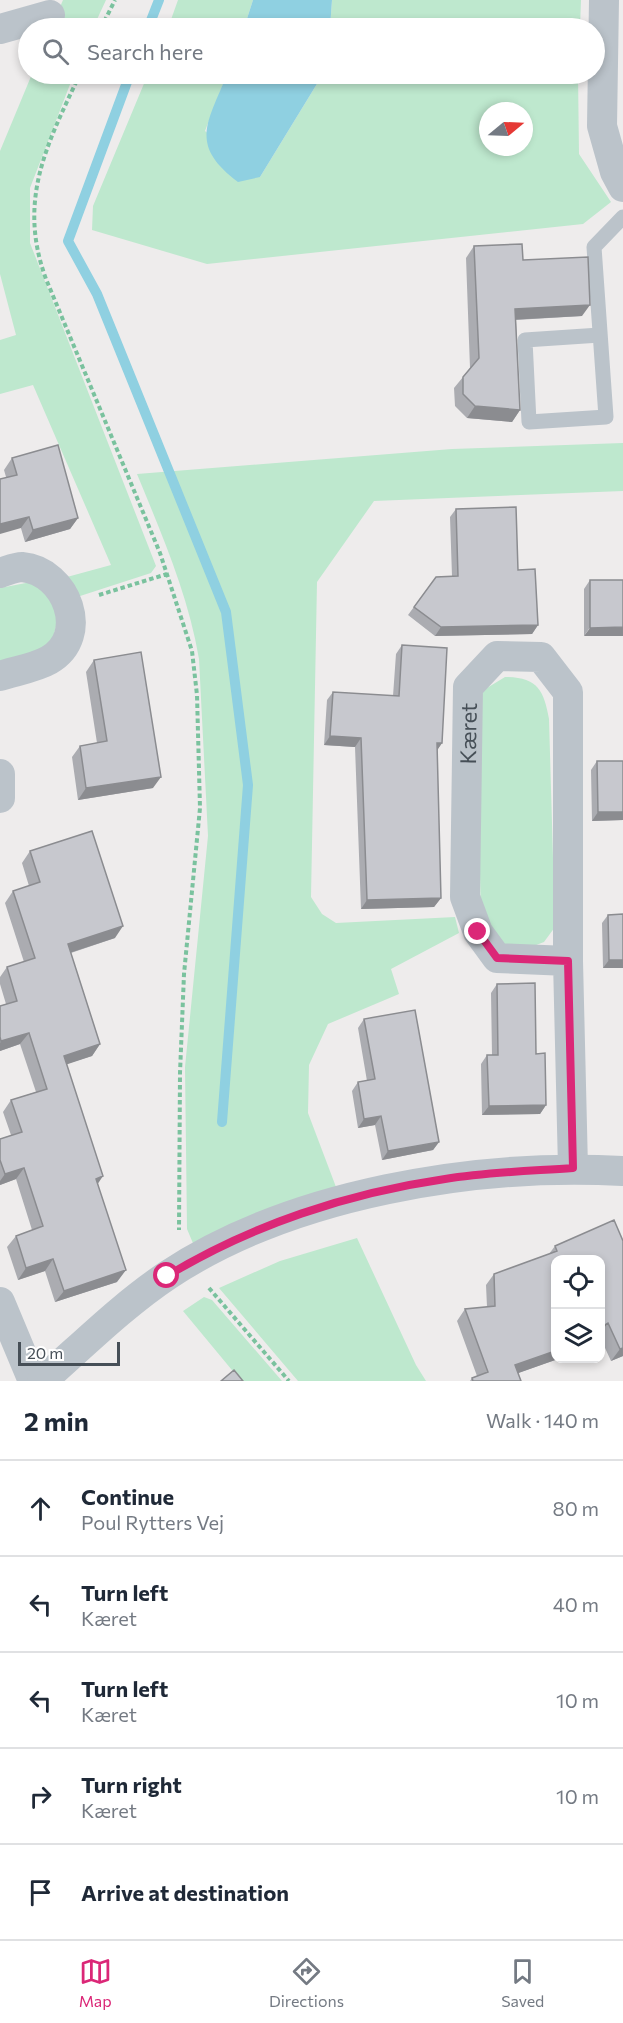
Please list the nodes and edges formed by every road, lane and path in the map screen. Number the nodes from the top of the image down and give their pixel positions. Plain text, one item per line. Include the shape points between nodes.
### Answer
1 (115, 0) edge
2 (604, 0) edge
3 (50, 15) dead end
4 (39, 18) edge
5 (106, 18) edge
6 (604, 18) edge
7 (18, 24) edge
8 (0, 29) edge
9 (76, 84) edge
10 (603, 84) edge
11 (623, 187) edge
12 (623, 217) edge
13 (600, 335) junction
14 (0, 573) edge
15 (167, 574) junction
16 (68, 603) junction
17 (0, 676) edge
18 (0, 774) edge
19 (0, 798) edge
20 (568, 961) junction
21 (573, 1168) junction
22 (623, 1171) edge
23 (187, 1264) junction
24 (216, 1280) dead end
25 (0, 1302) edge
26 (33, 1381) edge
27 (42, 1381) edge
28 (288, 1381) edge

1 - 5 path
2 - 6 street
3 - 4 street
7 - 8 street
9 - 15 path via 40,170 32,216 34,237 46,279
10 - 11 street via 602,126
12 - 13 lane via 594,247
13 - 13 lane via 606,417 529,422 525,340
14 - 16 street via 20,567 46,574 61,588
15 - 16 path
15 - 23 path via 192,651 200,755 200,808 184,974 180,1072 179,1230
16 - 17 street via 71,620 60,650 49,660
18 - 19 street
20 - 20 street, Kæret via 568,692 541,657 497,656 468,687 465,897 478,932 497,958
20 - 21 street, Kæret
21 - 22 street
21 - 23 street via 447,1178 366,1194 279,1221
23 - 27 street via 135,1300
24 - 28 path via 207,1285
25 - 26 street

